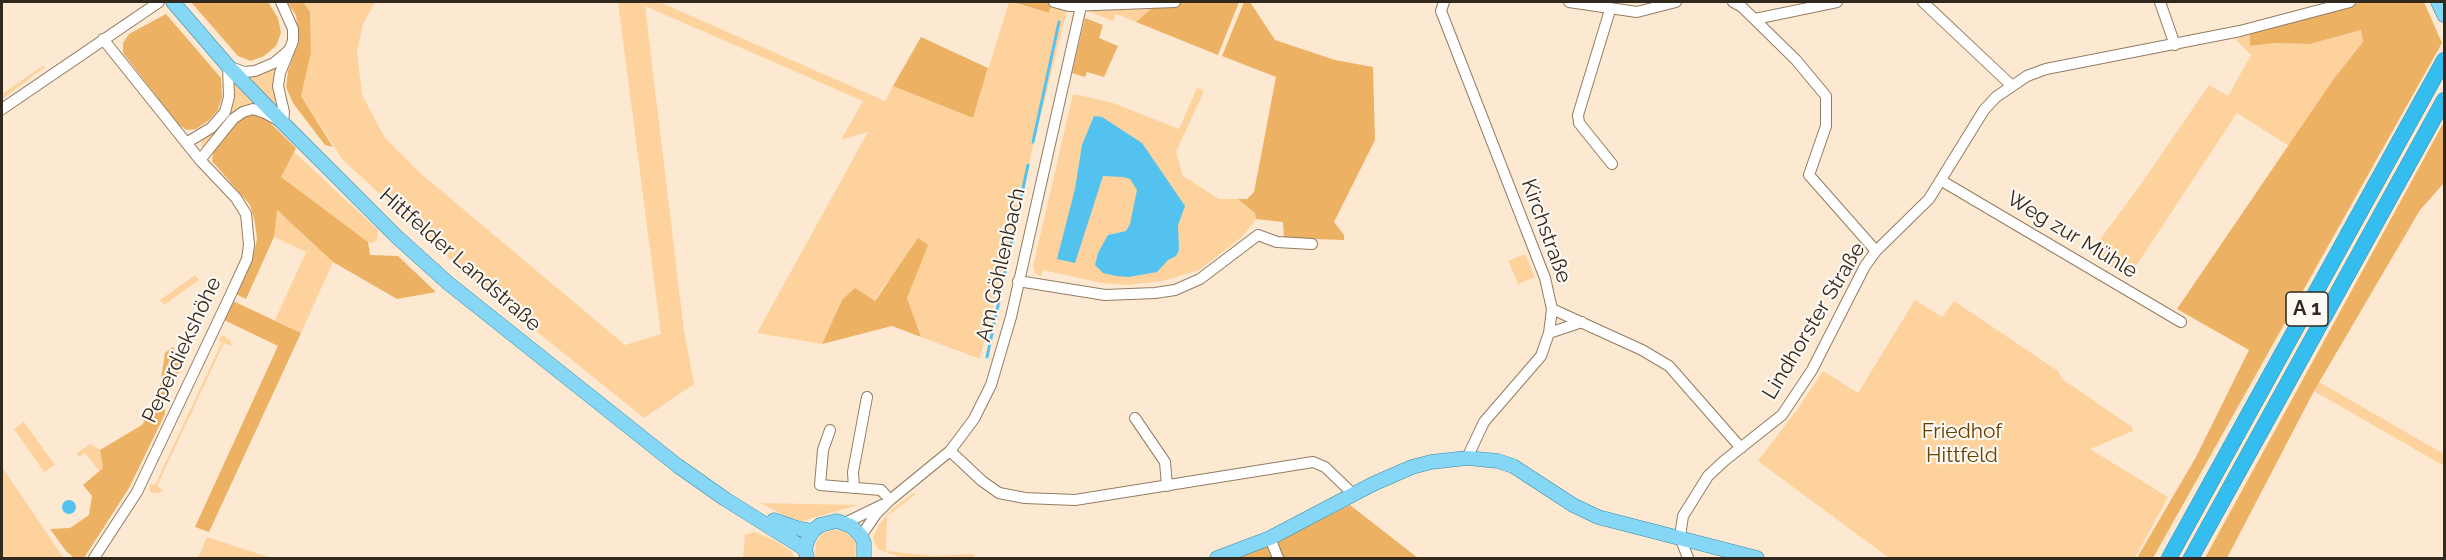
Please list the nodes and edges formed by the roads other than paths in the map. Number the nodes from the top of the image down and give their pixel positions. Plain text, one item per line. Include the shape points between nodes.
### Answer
1 (159, 2) edge
2 (173, 2) edge
3 (281, 2) edge
4 (1054, 2) edge
5 (1175, 2) edge
6 (1444, 2) edge
7 (1569, 2) edge
8 (1676, 2) edge
9 (1733, 2) edge
10 (1837, 2) edge
11 (2160, 2) edge
12 (2350, 2) edge
13 (1082, 3) edge
14 (1926, 3) edge
15 (1610, 10) junction
16 (1755, 19) junction
17 (103, 39) junction
18 (2175, 45) junction
19 (289, 50) junction
20 (2445, 60) edge
21 (228, 66) junction
22 (2011, 85) junction
23 (2445, 100) edge
24 (2, 109) edge
25 (283, 123) junction
26 (186, 143) junction
27 (200, 160) junction
28 (1612, 164) dead end
29 (1942, 181) junction
30 (1312, 244) dead end
31 (1876, 251) junction
32 (1018, 281) junction
33 (1552, 309) junction
34 (1582, 322) junction
35 (2181, 322) dead end
36 (1549, 333) junction
37 (867, 397) dead end
38 (1135, 418) dead end
39 (830, 430) dead end
40 (1741, 448) junction
41 (950, 451) junction
42 (1467, 459) junction
43 (1167, 486) junction
44 (854, 488) junction
45 (1353, 494) junction
46 (890, 500) junction
47 (752, 513) junction
48 (845, 523) junction
49 (813, 531) junction
50 (861, 536) junction
51 (1680, 537) junction
52 (1270, 538) junction
53 (806, 554) edge
54 (868, 556) edge
55 (94, 558) edge
56 (1218, 558) edge
57 (1278, 558) edge
58 (1688, 558) edge
59 (1757, 558) edge
60 (2169, 558) edge
61 (2191, 558) edge

1 - 17 street
2 - 21 main road, Hittfelder Landstraße
3 - 19 street via 293,29
4 - 13 street via 1069,6
5 - 13 street
6 - 33 street, Kirchstraße via 1442,11 1545,278
7 - 15 street
8 - 15 street via 1637,12
9 - 16 street
10 - 16 street
11 - 18 street
12 - 18 street, Lindhorster Straße
13 - 32 street, Am Göhlenbach
14 - 22 street
15 - 28 street via 1580,105 1579,123
16 - 31 street via 1826,96 1826,126 1809,176
17 - 24 street
17 - 26 street, Peperdiekshöhe
18 - 22 street, Lindhorster Straße via 2046,69
19 - 21 street via 263,69 244,72
19 - 25 street via 278,86
20 - 60 highway, A 1
21 - 25 main road, Hittfelder Landstraße
21 - 26 street via 229,97 225,112 211,128
22 - 29 street, Lindhorster Straße via 1984,110
23 - 61 highway, A 1
25 - 27 street via 253,109 243,112
25 - 47 main road, Hittfelder Landstraße via 448,283 678,466
26 - 27 street, Peperdiekshöhe
27 - 55 street, Peperdiekshöhe via 243,208 249,232 247,259 137,492
29 - 31 street, Lindhorster Straße
29 - 35 street, Weg zur Mühle
30 - 32 street via 1277,242 1258,235 1200,279 1155,294 1106,295
31 - 40 street, Lindhorster Straße via 1855,282 1795,398 1774,422
32 - 41 street, Am Göhlenbach via 991,385 974,419
33 - 34 street
33 - 36 street, Kirchstraße
34 - 36 street
34 - 40 street via 1669,366
36 - 42 street, Kirchstraße via 1541,356 1484,422
37 - 44 street via 853,472
38 - 43 street via 1165,462
39 - 44 street via 823,450 820,485
40 - 51 street, Lindhorster Straße via 1708,476 1683,516
41 - 43 street via 999,493 1014,496 1075,500
41 - 46 street, Am Göhlenbach
42 - 45 main road via 1413,467
42 - 51 main road via 1513,466 1598,517
43 - 45 street via 1313,462 1325,467
44 - 46 street via 881,490
45 - 52 main road
46 - 48 street, Am Göhlenbach
46 - 50 street, Am Göhlenbach
47 - 49 main road, Hittfelder Landstraße
47 - 53 main road, Hittfelder Landstraße
48 - 49 main road via 828,522
48 - 50 main road
49 - 53 main road
50 - 54 main road
51 - 58 street
51 - 59 main road
52 - 56 main road
52 - 57 street

